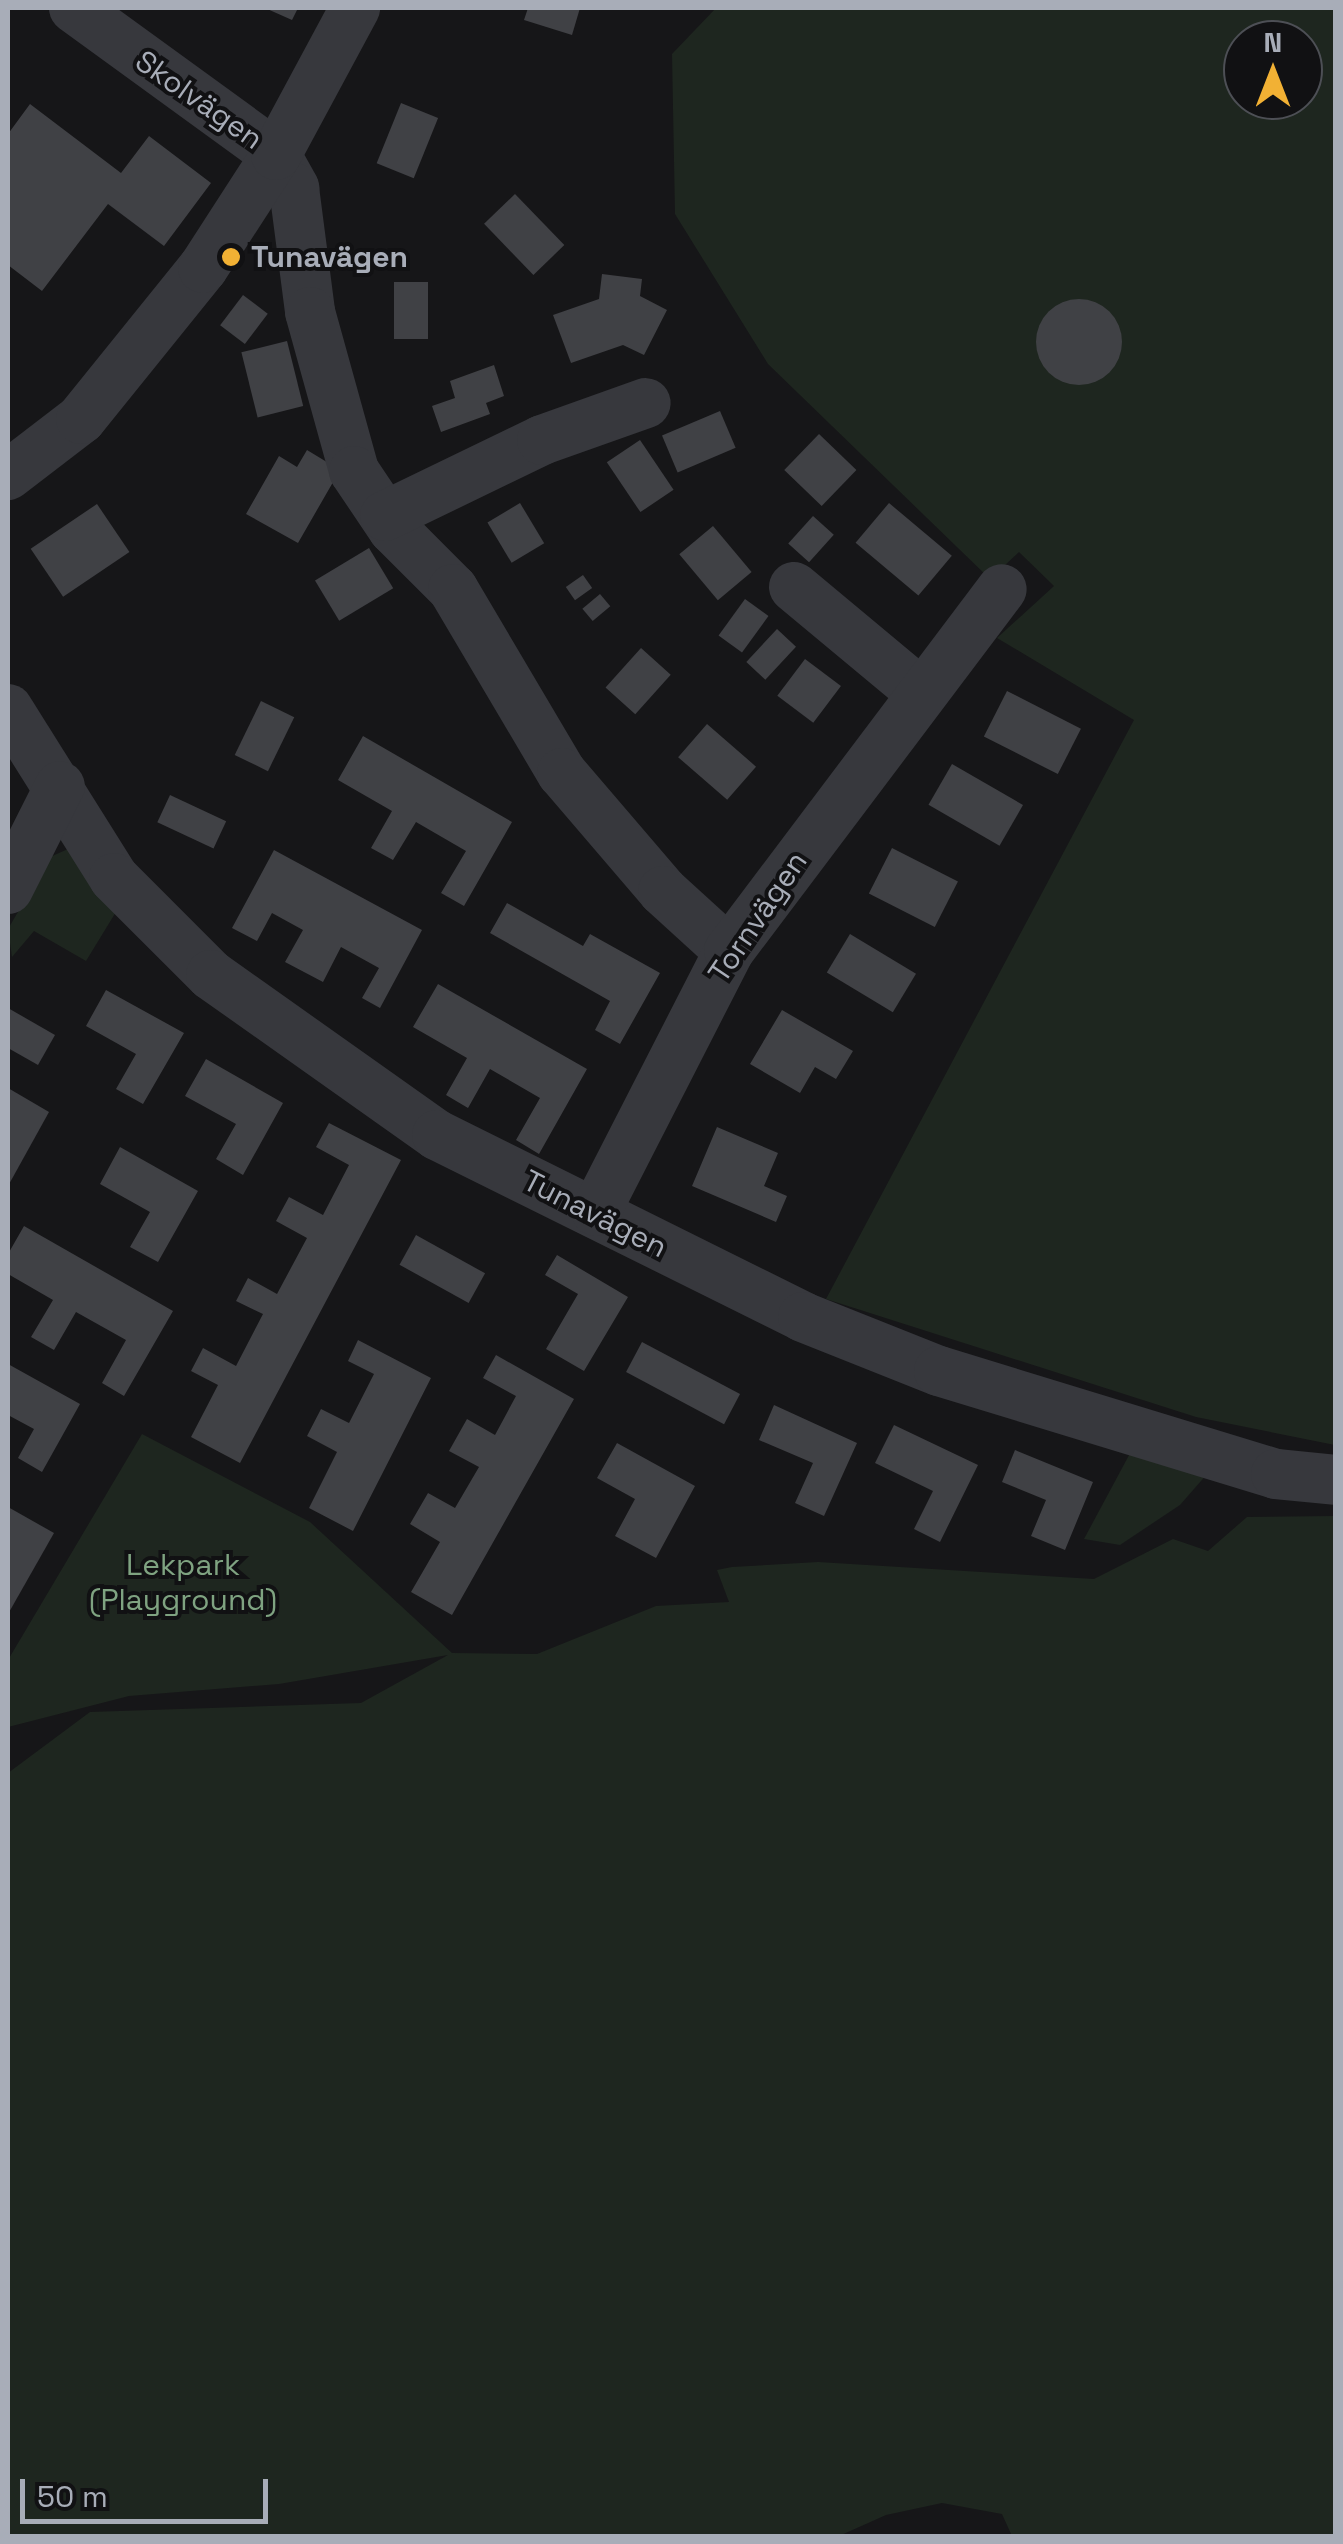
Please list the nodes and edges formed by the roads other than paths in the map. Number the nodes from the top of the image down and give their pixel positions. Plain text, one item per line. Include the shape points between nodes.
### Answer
1 (74, 8) edge
2 (355, 8) edge
3 (276, 155) junction
4 (646, 403) dead end
5 (8, 475) edge
6 (384, 516) junction
7 (794, 587) dead end
8 (1002, 590) dead end
9 (921, 693) junction
10 (8, 710) edge
11 (60, 786) junction
12 (8, 889) edge
13 (728, 952) junction
14 (596, 1211) junction
15 (1336, 1480) edge

1 - 3 street, Skolvägen
2 - 3 street
3 - 5 street via 203,268 128,364 81,419
3 - 6 street via 294,188 310,312 354,472
4 - 6 street via 542,440
6 - 13 street via 453,590 562,773 663,891
7 - 9 street
8 - 9 street, Tornvägen
9 - 13 street, Tornvägen
10 - 11 street, Tunavägen
11 - 12 street
11 - 14 street, Tunavägen via 114,878 212,975 437,1135
13 - 14 street, Tornvägen
14 - 15 street, Tunavägen via 803,1316 940,1371 1258,1469

